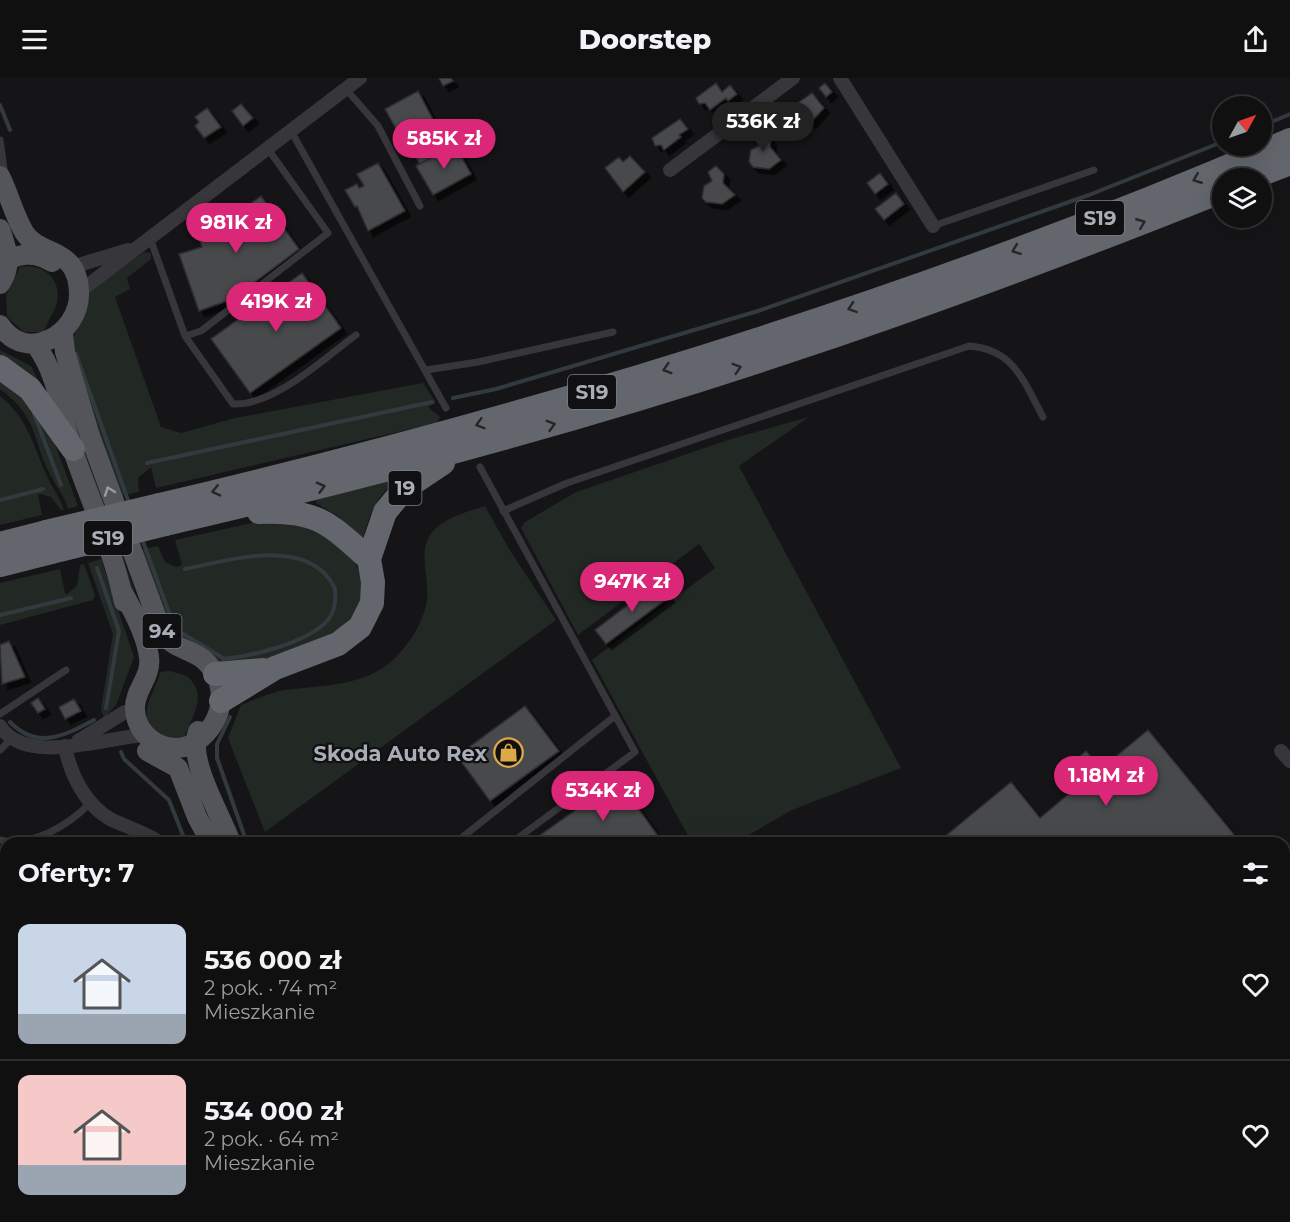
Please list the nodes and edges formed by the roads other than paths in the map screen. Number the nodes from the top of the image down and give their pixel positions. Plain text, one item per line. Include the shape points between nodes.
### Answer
1 (360, 78) edge
2 (793, 78) edge
3 (840, 78) edge
4 (341, 83) edge
5 (291, 131) junction
6 (0, 140) edge
7 (1290, 141) edge
8 (268, 149) junction
9 (1290, 162) edge
10 (670, 170) dead end
11 (1094, 170) dead end
12 (1272, 170) edge
13 (2, 185) edge
14 (1212, 195) edge
15 (420, 206) dead end
16 (933, 226) joint
17 (0, 229) edge
18 (144, 242) junction
19 (12, 260) edge
20 (65, 268) junction
21 (0, 284) edge
22 (79, 292) junction
23 (1, 332) edge
24 (613, 332) dead end
25 (356, 335) dead end
26 (185, 336) junction
27 (50, 339) junction
28 (0, 367) edge
29 (426, 370) junction
30 (446, 408) dead end
31 (1043, 417) dead end
32 (77, 440) junction
33 (477, 457) junction
34 (504, 511) junction
35 (163, 514) junction
36 (203, 516) junction
37 (48, 542) junction
38 (0, 544) edge
39 (369, 559) junction
40 (0, 565) edge
41 (136, 566) junction
42 (170, 660) junction
43 (275, 668) junction
44 (144, 669) junction
45 (66, 670) dead end
46 (208, 674) junction
47 (221, 701) junction
48 (124, 712) junction
49 (0, 714) edge
50 (615, 716) junction
51 (0, 726) edge
52 (139, 735) junction
53 (12, 738) junction
54 (193, 742) junction
55 (69, 745) junction
56 (0, 750) edge
57 (90, 803) junction
58 (34, 837) edge
59 (149, 837) edge
60 (215, 837) edge
61 (218, 837) edge
62 (463, 837) edge
63 (519, 837) edge

1 - 4 street
2 - 10 street
3 - 16 street
4 - 5 street
4 - 15 lane via 378,126
5 - 8 street
5 - 29 lane
6 - 13 lane
7 -> 35 highway, S19 via 990,259 691,362
8 - 18 street
8 - 26 lane via 328,233 201,331
9 - 12 highway
11 - 16 lane
13 - 19 main road via 17,238
13 - 20 main road via 27,236 57,253
33 -> 14 highway, S19 via 803,347 1035,264
17 - 19 main road
18 - 20 street
18 - 22 street
18 - 26 lane
19 - 20 main road via 44,258
19 - 21 main road
20 - 22 main road
20 - 27 main road via 68,297
22 - 27 main road via 76,311
23 - 27 main road, 94 via 19,341
23 - 32 main road, 94 via 36,363
24 - 29 lane
25 - 26 lane via 267,398 249,405 233,404
27 - 32 main road, 94 via 72,398
28 - 32 highway via 30,389
29 - 30 lane
31 - 34 lane via 1009,361 994,350 969,346 567,483
41 -> 32 main road, 94
32 - 44 main road via 121,590 134,611 149,656
33 - 34 lane
36 -> 33 highway, S19
33 - 39 highway, 19 via 429,469 397,496 381,519
34 - 50 lane
35 - 36 highway, S19
35 - 37 highway, S19, bridge
36 - 39 highway via 288,511 308,515 330,525
37 - 38 highway, S19
37 - 40 highway, S19
39 - 43 highway, 19 via 374,582 372,603 360,627 339,644
41 - 42 main road, 94 via 140,594 157,641
41 - 46 main road, 94 via 167,639 198,656
42 - 44 main road
42 - 46 main road, 94
43 - 46 highway
43 - 47 highway, 19
44 - 48 main road via 127,693
44 - 52 main road via 147,680 135,706
45 - 49 lane
46 - 47 main road
46 - 54 main road via 210,705
47 - 54 main road via 217,719
48 - 52 main road
48 - 55 street
50 - 62 lane
50 - 63 lane via 635,752
51 - 53 street
52 - 54 main road via 159,746
52 - 55 street
52 - 60 main road via 143,749 178,768 197,817
53 - 55 street via 32,748
53 - 56 lane
54 - 61 main road via 214,803
55 - 57 street
57 - 58 lane via 64,824
57 - 59 street via 103,815

